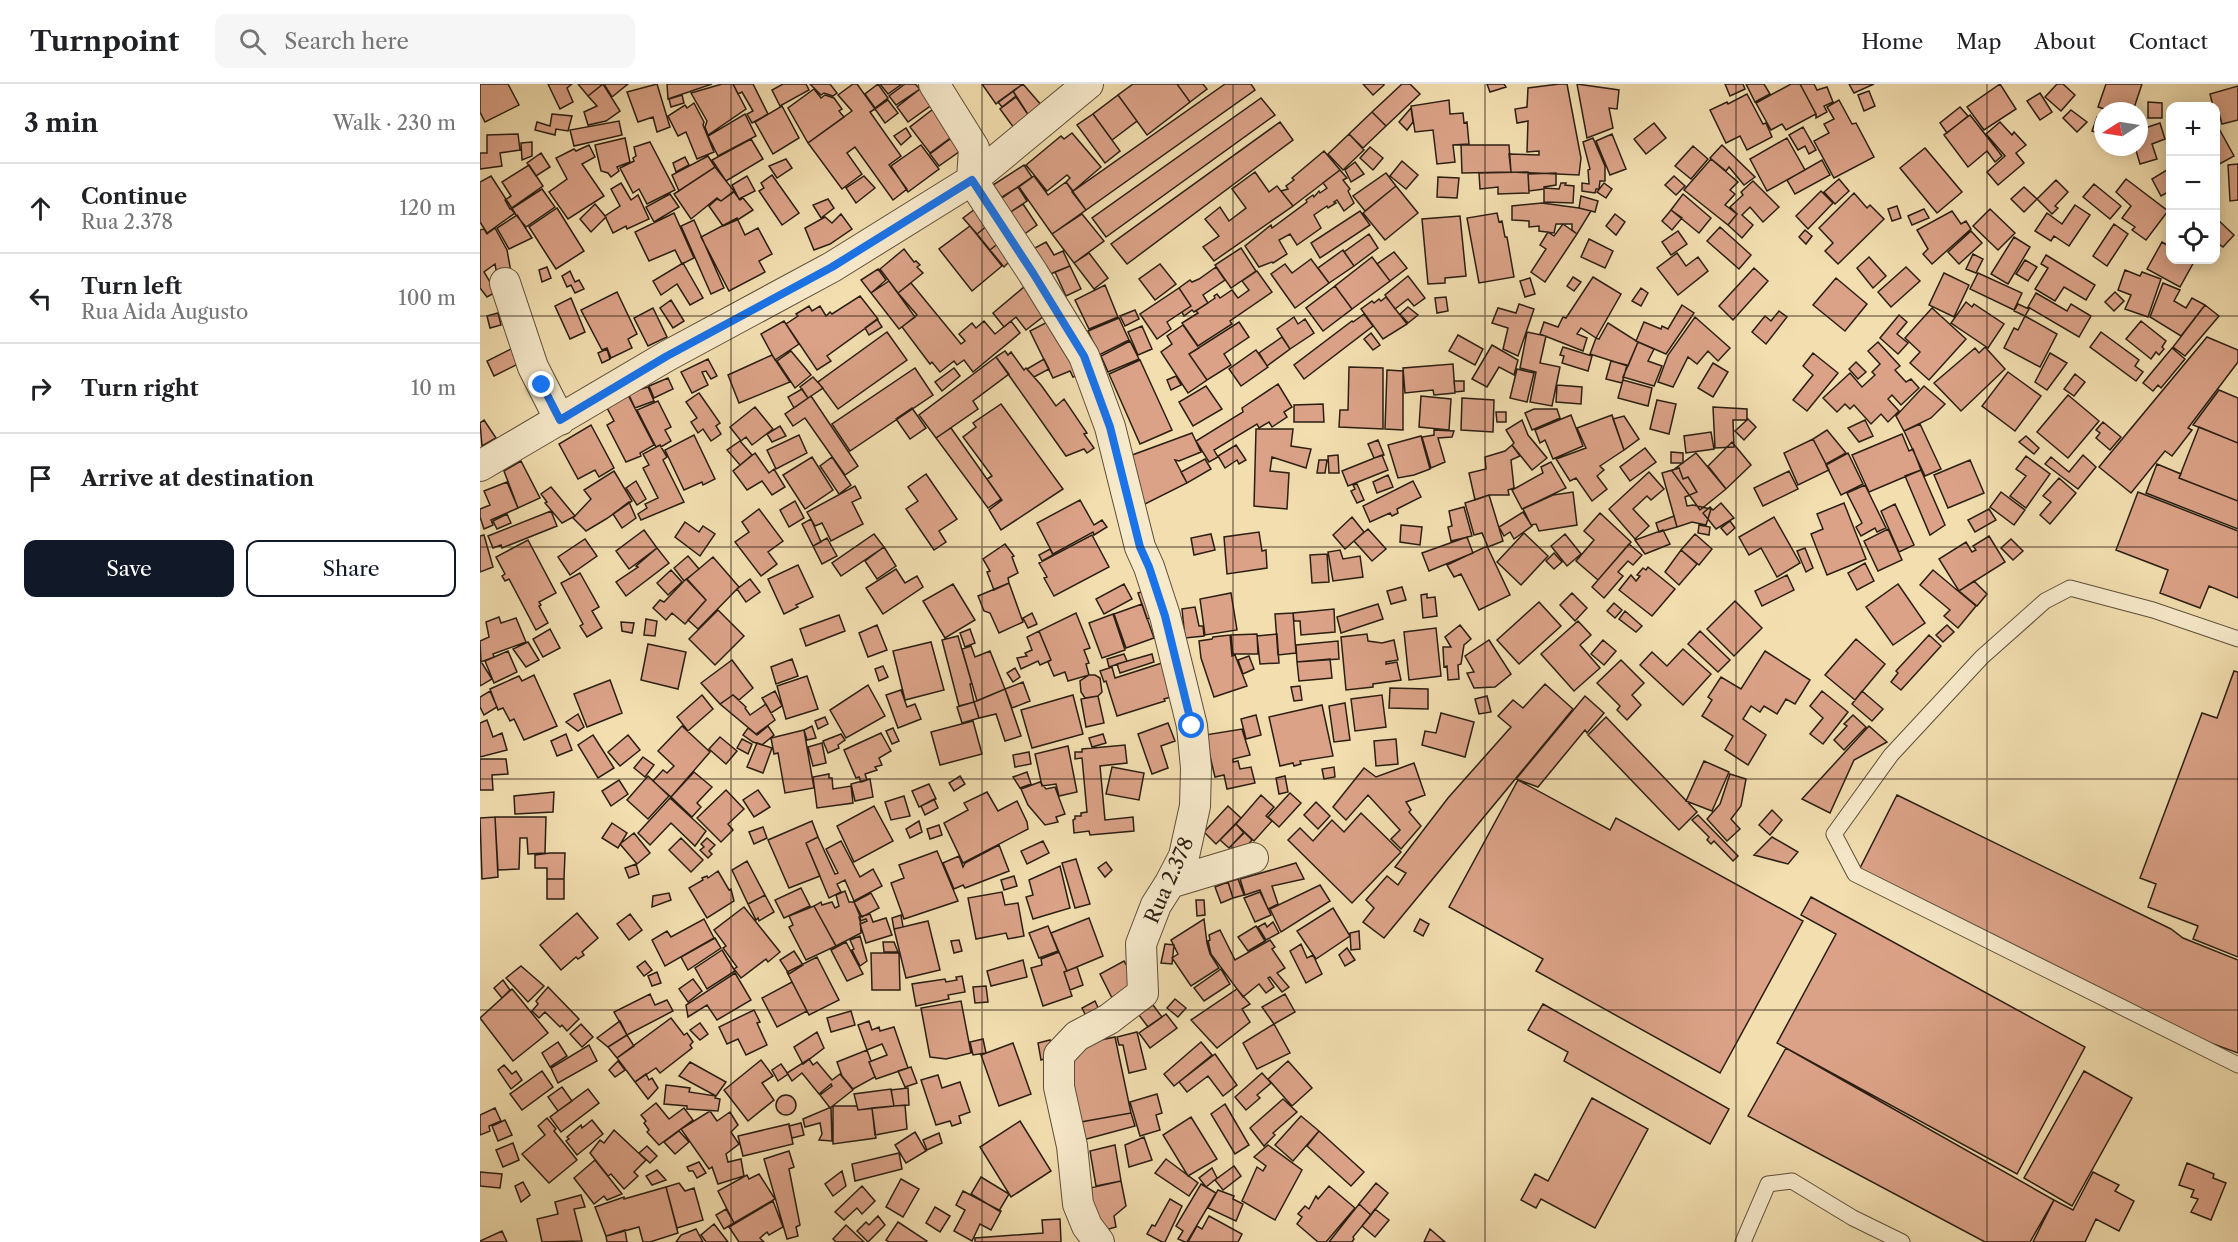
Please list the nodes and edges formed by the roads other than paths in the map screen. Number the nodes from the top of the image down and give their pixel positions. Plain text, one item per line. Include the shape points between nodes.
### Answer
1 (934, 84) edge
2 (1088, 84) edge
3 (972, 180) junction
4 (505, 283) dead end
5 (560, 420) junction
6 (480, 466) edge
7 (2238, 639) edge
8 (1253, 858) dead end
9 (1170, 883) junction
10 (2238, 1065) edge
11 (1099, 1242) edge
12 (1743, 1242) edge
13 (1902, 1242) edge

1 - 3 street via 974,148
2 - 3 street
3 - 5 street via 832,267 667,356
3 - 9 street, Rua 2.378 via 1084,356 1110,427 1140,547 1165,616 1192,726 1196,768 1190,836
4 - 5 street via 533,367
5 - 6 street
7 - 10 lane via 2153,610 2070,588 2045,601 1982,657 1891,755 1834,834 1855,874
8 - 9 street
9 - 11 street, Rua 2.378 via 1156,905 1141,944 1143,993 1109,1019 1077,1036 1059,1055 1059,1087 1072,1146 1078,1204 1087,1227
12 - 13 lane via 1768,1184 1792,1181

